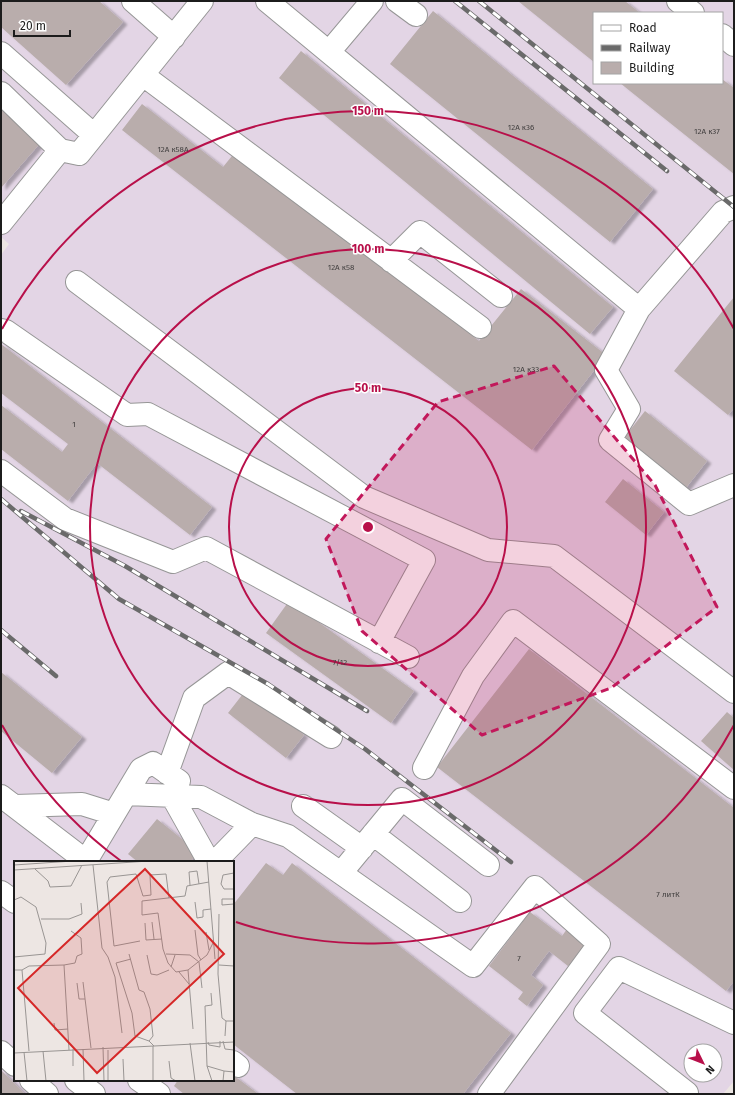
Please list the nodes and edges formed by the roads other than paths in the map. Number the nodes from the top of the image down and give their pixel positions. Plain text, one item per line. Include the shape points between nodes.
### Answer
1 (133, 1) edge
2 (202, 1) edge
3 (267, 1) edge
4 (372, 1) edge
5 (397, 1) edge
6 (678, 1) edge
7 (692, 12) edge
8 (416, 15) dead end
9 (723, 36) edge
10 (174, 37) junction
11 (734, 45) edge
12 (329, 52) junction
13 (1, 53) edge
14 (143, 75) junction
15 (1, 93) edge
16 (94, 135) junction
17 (60, 150) junction
18 (734, 207) edge
19 (1, 223) edge
20 (391, 261) junction
21 (77, 282) dead end
22 (501, 296) dead end
23 (639, 309) junction
24 (480, 327) dead end
25 (1, 330) edge
26 (1, 471) edge
27 (734, 485) edge
28 (379, 642) junction
29 (408, 657) dead end
30 (734, 692) edge
31 (331, 737) dead end
32 (424, 768) dead end
33 (167, 773) junction
34 (734, 788) edge
35 (126, 794) junction
36 (172, 796) junction
37 (200, 797) junction
38 (8, 801) edge
39 (303, 806) dead end
40 (114, 814) junction
41 (252, 824) junction
42 (367, 841) junction
43 (84, 861) edge
44 (86, 861) edge
45 (208, 861) edge
46 (216, 861) edge
47 (488, 865) dead end
48 (341, 873) junction
49 (1, 892) edge
50 (14, 901) edge
51 (460, 901) dead end
52 (734, 1023) edge
53 (1, 1052) edge
54 (14, 1064) edge
55 (33, 1081) edge
56 (77, 1081) edge
57 (94, 1081) edge
58 (140, 1081) edge
59 (499, 1090) edge
60 (47, 1094) edge
61 (94, 1094) edge
62 (99, 1094) edge
63 (159, 1094) edge
64 (686, 1094) edge

1 - 10 lane
2 - 10 lane
3 - 12 lane
4 - 12 lane
5 - 8 lane
6 - 7 lane
9 - 11 lane
10 - 14 lane
12 - 23 lane
13 - 16 lane
14 - 16 lane
14 - 20 lane
15 - 17 lane
16 - 17 lane via 79,154
17 - 19 lane
18 - 23 lane via 723,212
20 - 22 lane via 420,232
20 - 24 lane
21 - 30 lane via 364,497 488,550 554,556
23 - 27 lane via 606,370 629,409 610,440 689,504
25 - 28 lane via 6,330 127,415 148,414 424,560
26 - 28 lane via 65,519 173,562 206,548
28 - 29 lane
31 - 33 lane via 228,673 194,698
32 - 34 lane via 473,676 513,621
33 - 35 lane via 153,763 141,769
33 - 37 lane
35 - 36 lane
35 - 40 lane
36 - 37 lane
36 - 45 lane
37 - 41 lane
38 - 40 lane via 82,804
38 - 43 lane
39 - 42 lane
40 - 44 lane
41 - 46 lane
41 - 48 lane via 288,836
42 - 47 lane via 402,799
42 - 48 lane
42 - 51 lane
48 - 59 lane via 473,966 535,887 599,944
49 - 50 lane
52 - 64 lane via 619,968 585,1013
53 - 54 lane
55 - 60 lane
56 - 61 lane
57 - 62 lane
58 - 63 lane

